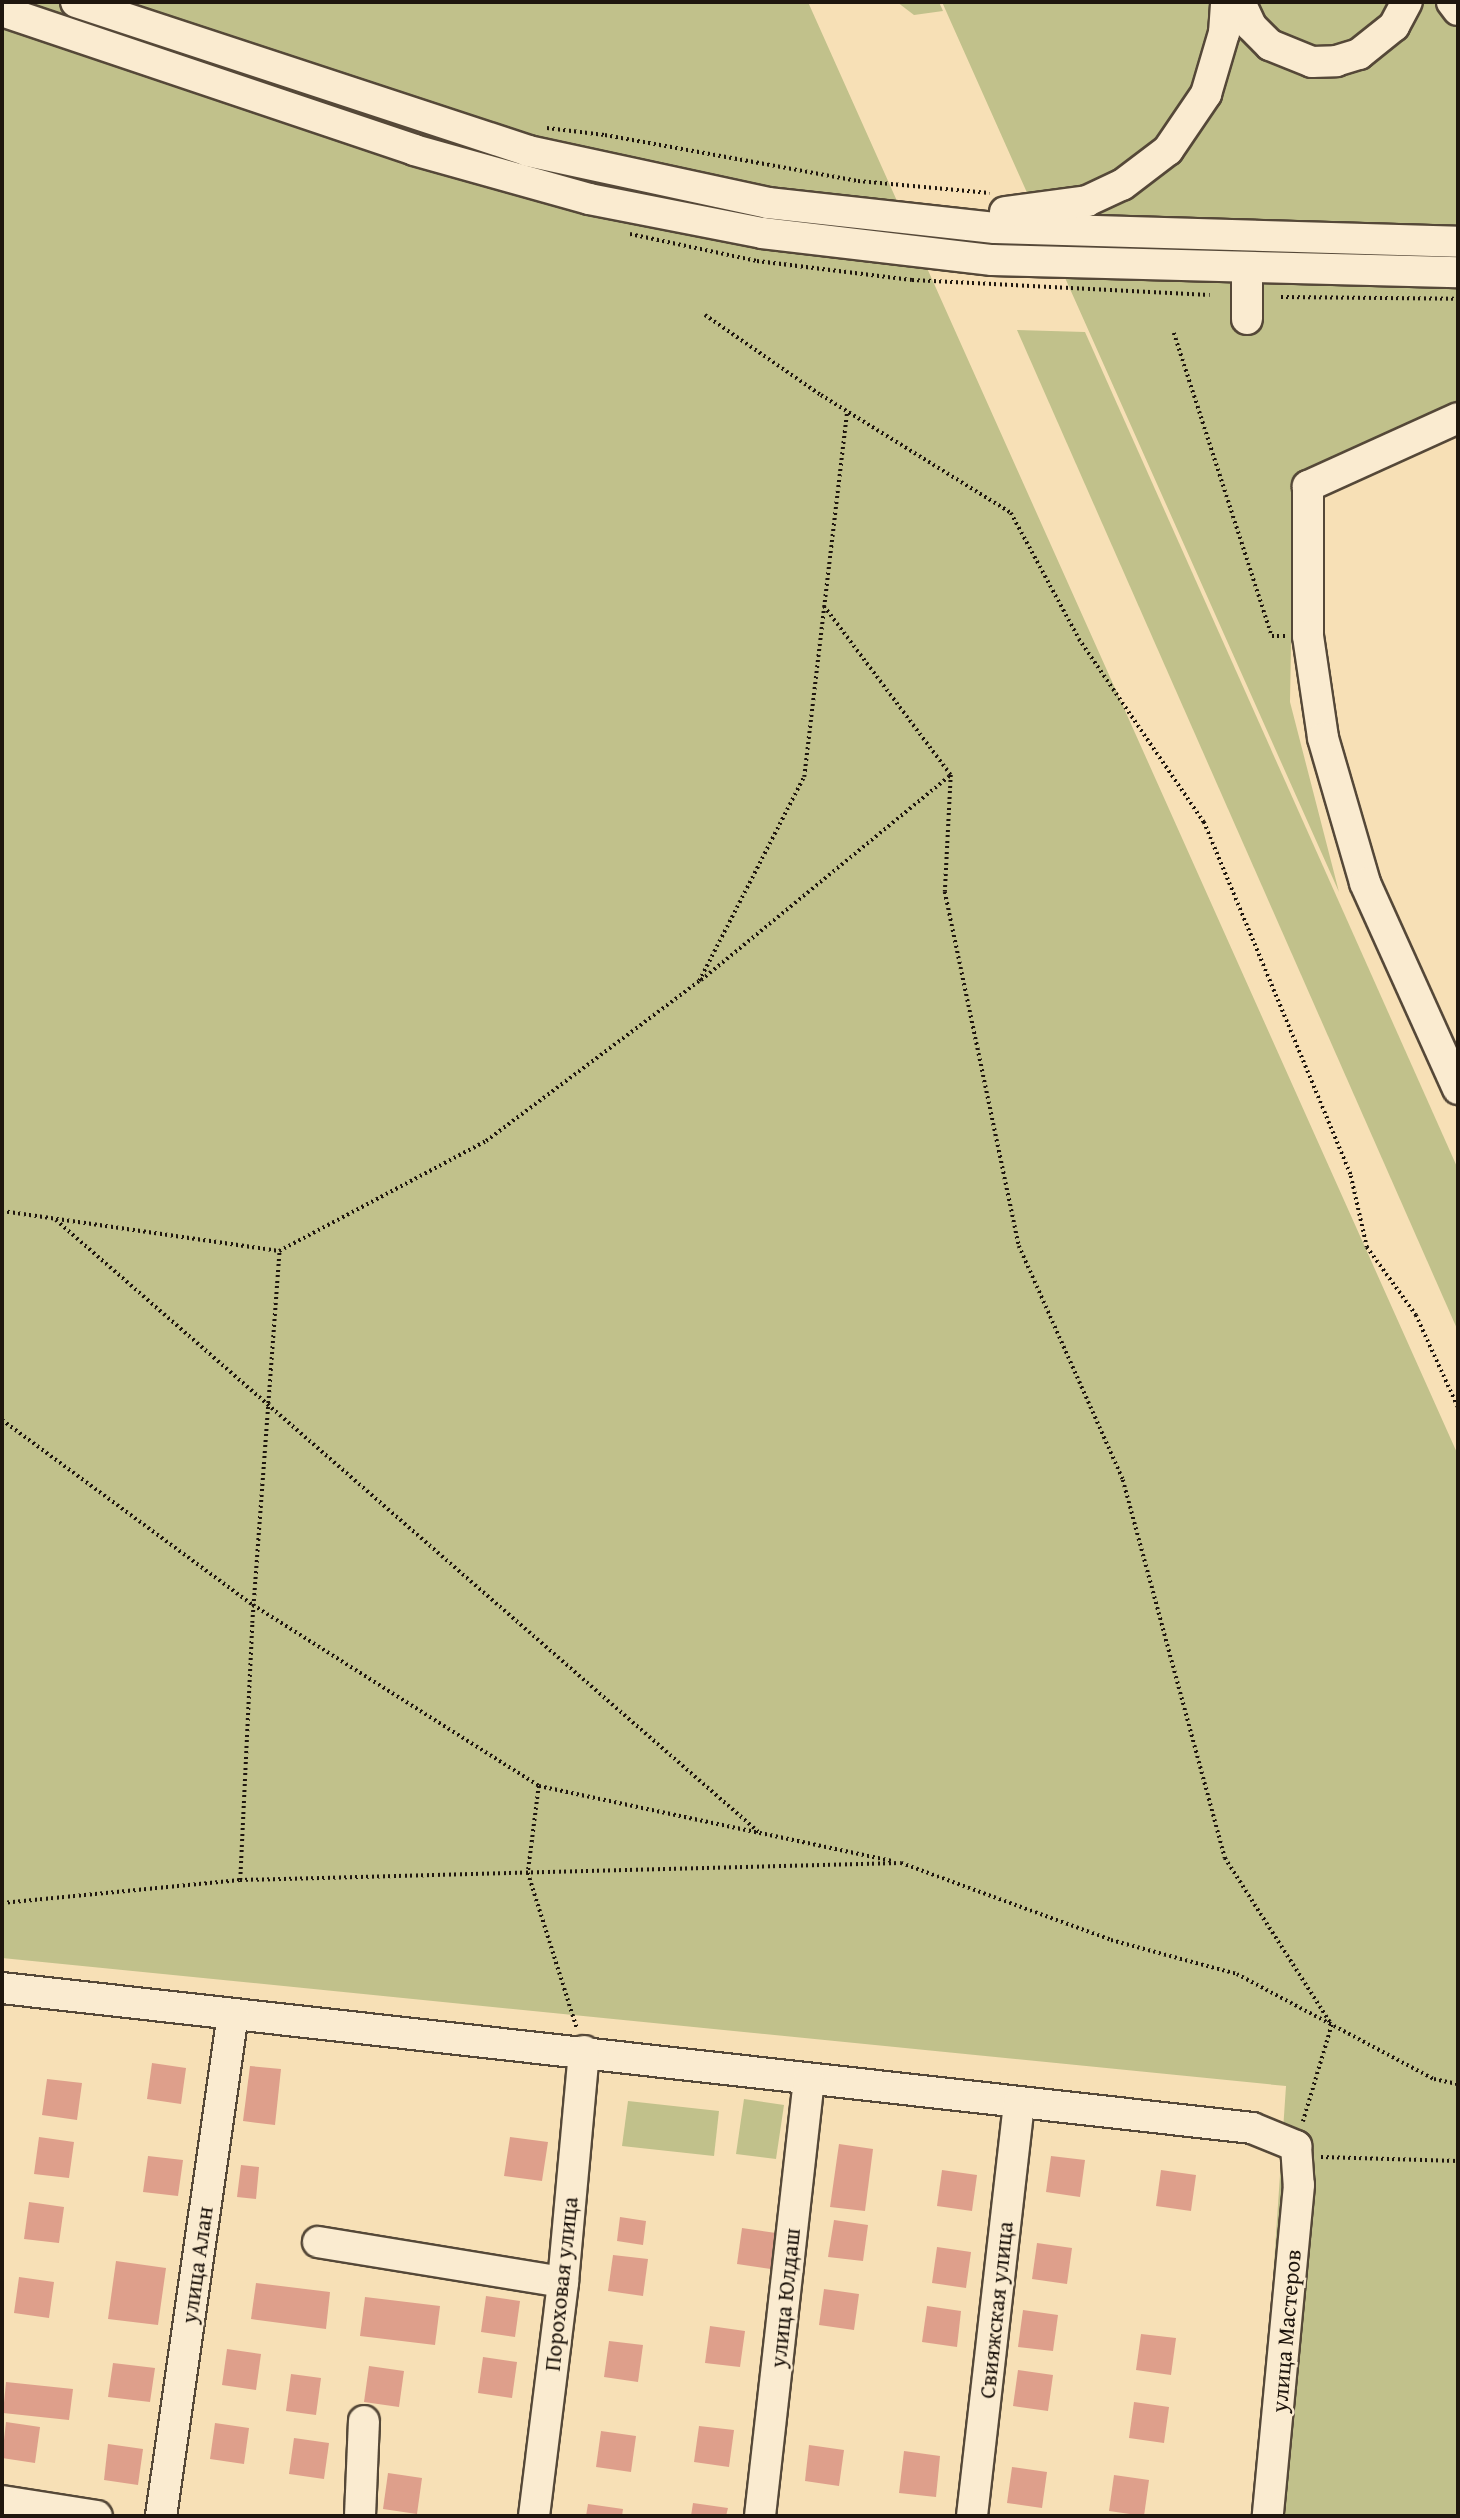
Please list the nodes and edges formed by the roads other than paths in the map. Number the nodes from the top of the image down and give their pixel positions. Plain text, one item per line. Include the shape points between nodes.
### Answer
1 (76, 2) edge
2 (1226, 2) edge
3 (1240, 2) edge
4 (1407, 2) edge
5 (1452, 2) edge
6 (1458, 10) edge
7 (6, 13) edge
8 (768, 203) junction
9 (1458, 242) edge
10 (1247, 268) junction
11 (1458, 272) edge
12 (1247, 319) dead end
13 (1458, 418) edge
14 (1458, 1089) edge
15 (2, 1988) edge
16 (233, 2014) junction
17 (584, 2051) junction
18 (809, 2080) junction
19 (1019, 2104) junction
20 (318, 2242) dead end
21 (563, 2282) junction
22 (364, 2421) dead end
23 (2, 2501) edge
24 (97, 2516) edge
25 (162, 2516) edge
26 (360, 2516) edge
27 (534, 2516) edge
28 (760, 2516) edge
29 (972, 2516) edge
30 (1268, 2516) edge

1 - 8 street via 528,151
2 - 8 street via 1218,60 1190,123 1145,171 1105,193 1068,207 997,213
3 - 4 street via 1251,26 1270,45 1312,62 1359,54 1394,26
5 - 6 street
7 - 10 street via 414,150 646,212 916,254
8 - 9 street via 995,228
10 - 11 street
10 - 12 street
13 - 14 street via 1308,486 1308,636 1323,738 1365,883
15 - 16 street
16 - 17 street
16 - 25 street, улица Алан
17 - 18 street
17 - 21 street, Пороховая улица
18 - 19 street
18 - 28 street, улица Юлдаш
19 - 29 street, Свияжская улица
19 - 30 street, улица Мастеров via 1252,2128 1296,2146 1299,2185
20 - 21 street
21 - 27 street, Пороховая улица
22 - 26 street
23 - 24 street

